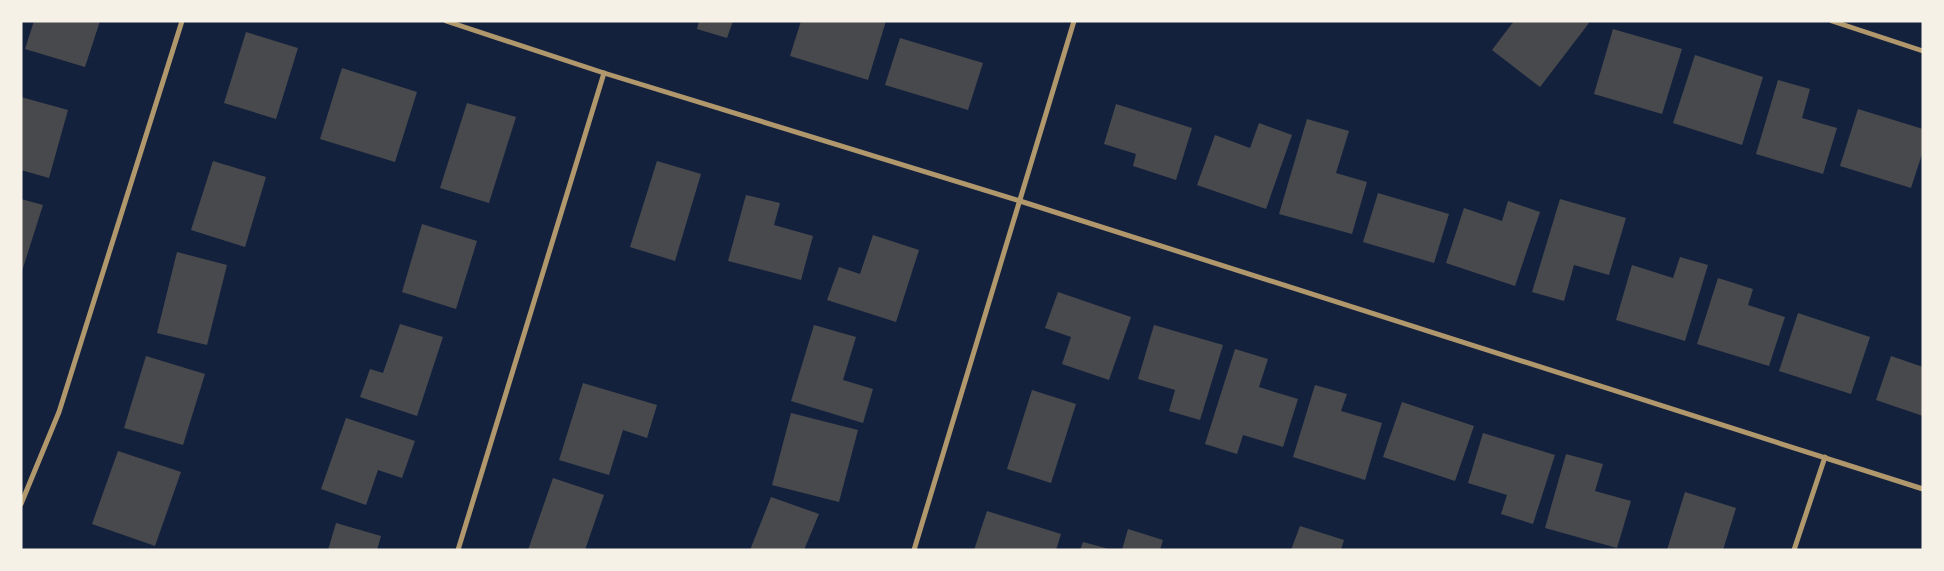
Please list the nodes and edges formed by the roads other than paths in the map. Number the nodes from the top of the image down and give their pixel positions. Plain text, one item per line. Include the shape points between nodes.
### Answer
1 (182, 21) edge
2 (446, 21) edge
3 (1074, 21) edge
4 (1832, 21) edge
5 (1923, 51) edge
6 (604, 73) junction
7 (1020, 201) junction
8 (1825, 457) junction
9 (1923, 489) edge
10 (21, 504) edge
11 (458, 550) edge
12 (914, 550) edge
13 (1794, 550) edge

1 - 10 street via 59,412
2 - 6 street
3 - 7 street
4 - 5 street
6 - 7 street
6 - 11 street
7 - 8 street
7 - 12 street
8 - 9 street
8 - 13 street

